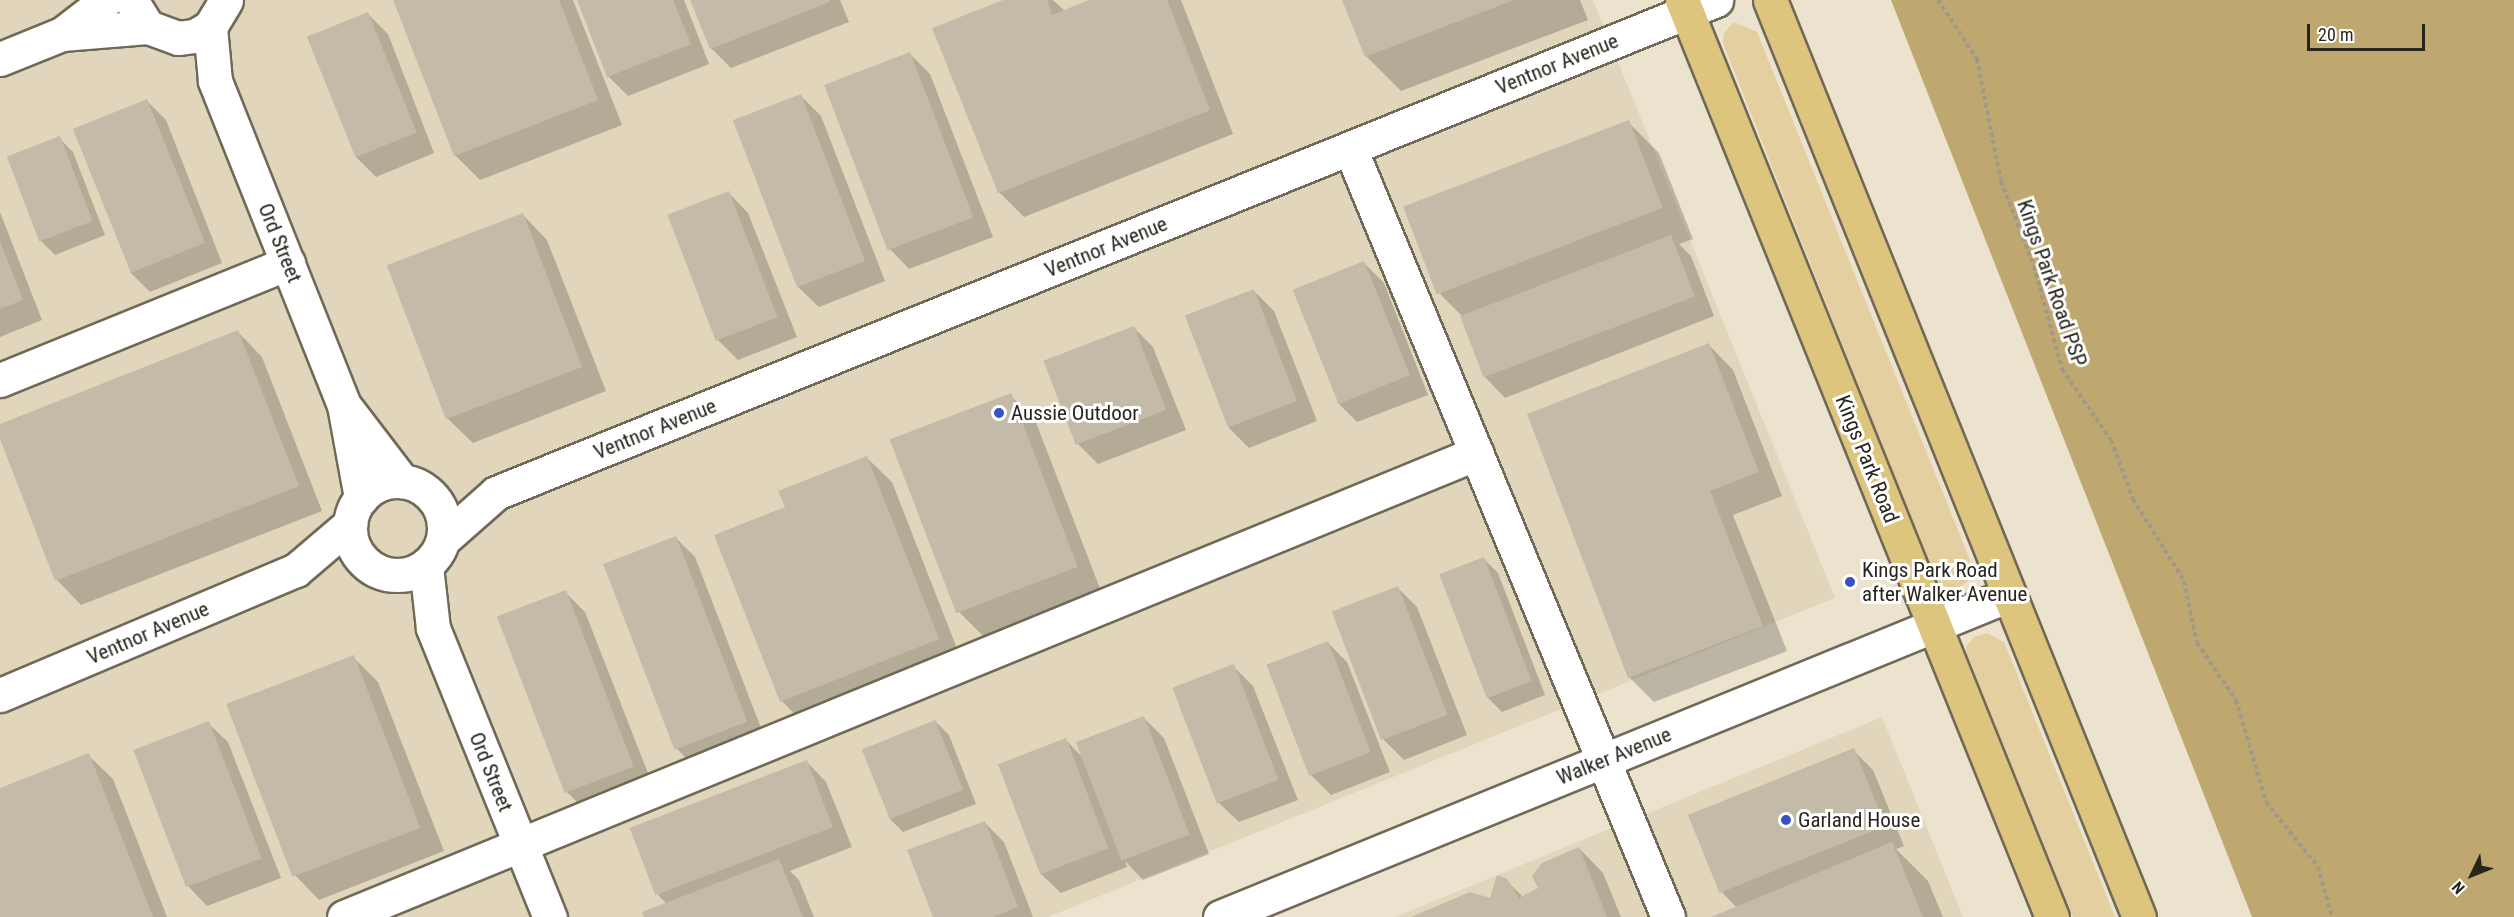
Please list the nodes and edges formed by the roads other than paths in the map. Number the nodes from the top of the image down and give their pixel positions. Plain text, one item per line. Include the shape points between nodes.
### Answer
1 (106, 0) edge
2 (1770, 0) edge
3 (1695, 4) edge
4 (218, 13) edge
5 (152, 22) edge
6 (62, 34) junction
7 (0, 59) edge
8 (215, 81) junction
9 (1350, 148) junction
10 (288, 263) junction
11 (0, 380) edge
12 (344, 405) junction
13 (1477, 453) junction
14 (402, 481) junction
15 (496, 493) junction
16 (431, 495) junction
17 (356, 511) junction
18 (435, 553) junction
19 (374, 569) junction
20 (296, 570) junction
21 (2009, 595) junction
22 (1934, 625) junction
23 (433, 628) junction
24 (0, 695) edge
25 (1605, 760) junction
26 (521, 844) junction
27 (1292, 903) edge
28 (344, 917) edge
29 (550, 917) edge
30 (1220, 917) edge
31 (1668, 917) edge
32 (2052, 917) edge
33 (2139, 917) edge

1 - 6 street
2 - 21 main road
3 - 9 street, Ventnor Avenue
3 - 22 main road, Kings Park Road
4 - 5 street via 195,36
4 - 8 street, Ord Street
5 - 6 street
5 - 8 street, Ord Street
6 - 7 street
8 - 10 street, Ord Street
9 - 13 street
9 - 15 street, Ventnor Avenue
10 - 11 street
10 - 12 street, Ord Street
12 - 14 street, Ord Street
12 - 17 street, Ord Street
13 - 25 street
13 - 26 street
14 - 16 street
14 - 17 street via 385,482
15 - 16 street, Ventnor Avenue
15 - 18 street, Ventnor Avenue
16 - 18 street via 443,516
17 - 19 street via 357,553
17 - 20 street, Ventnor Avenue
18 - 19 street via 413,573
18 - 23 street, Ord Street
19 - 20 street, Ventnor Avenue
19 - 23 street, Ord Street
20 - 24 street, Ventnor Avenue
21 - 22 street, Walker Avenue
21 - 33 main road
22 - 25 street, Walker Avenue
22 - 32 main road, Kings Park Road
23 - 26 street, Ord Street
25 - 27 street, Walker Avenue
25 - 31 street
26 - 28 street
26 - 29 street, Ord Street
27 - 30 street, Walker Avenue

